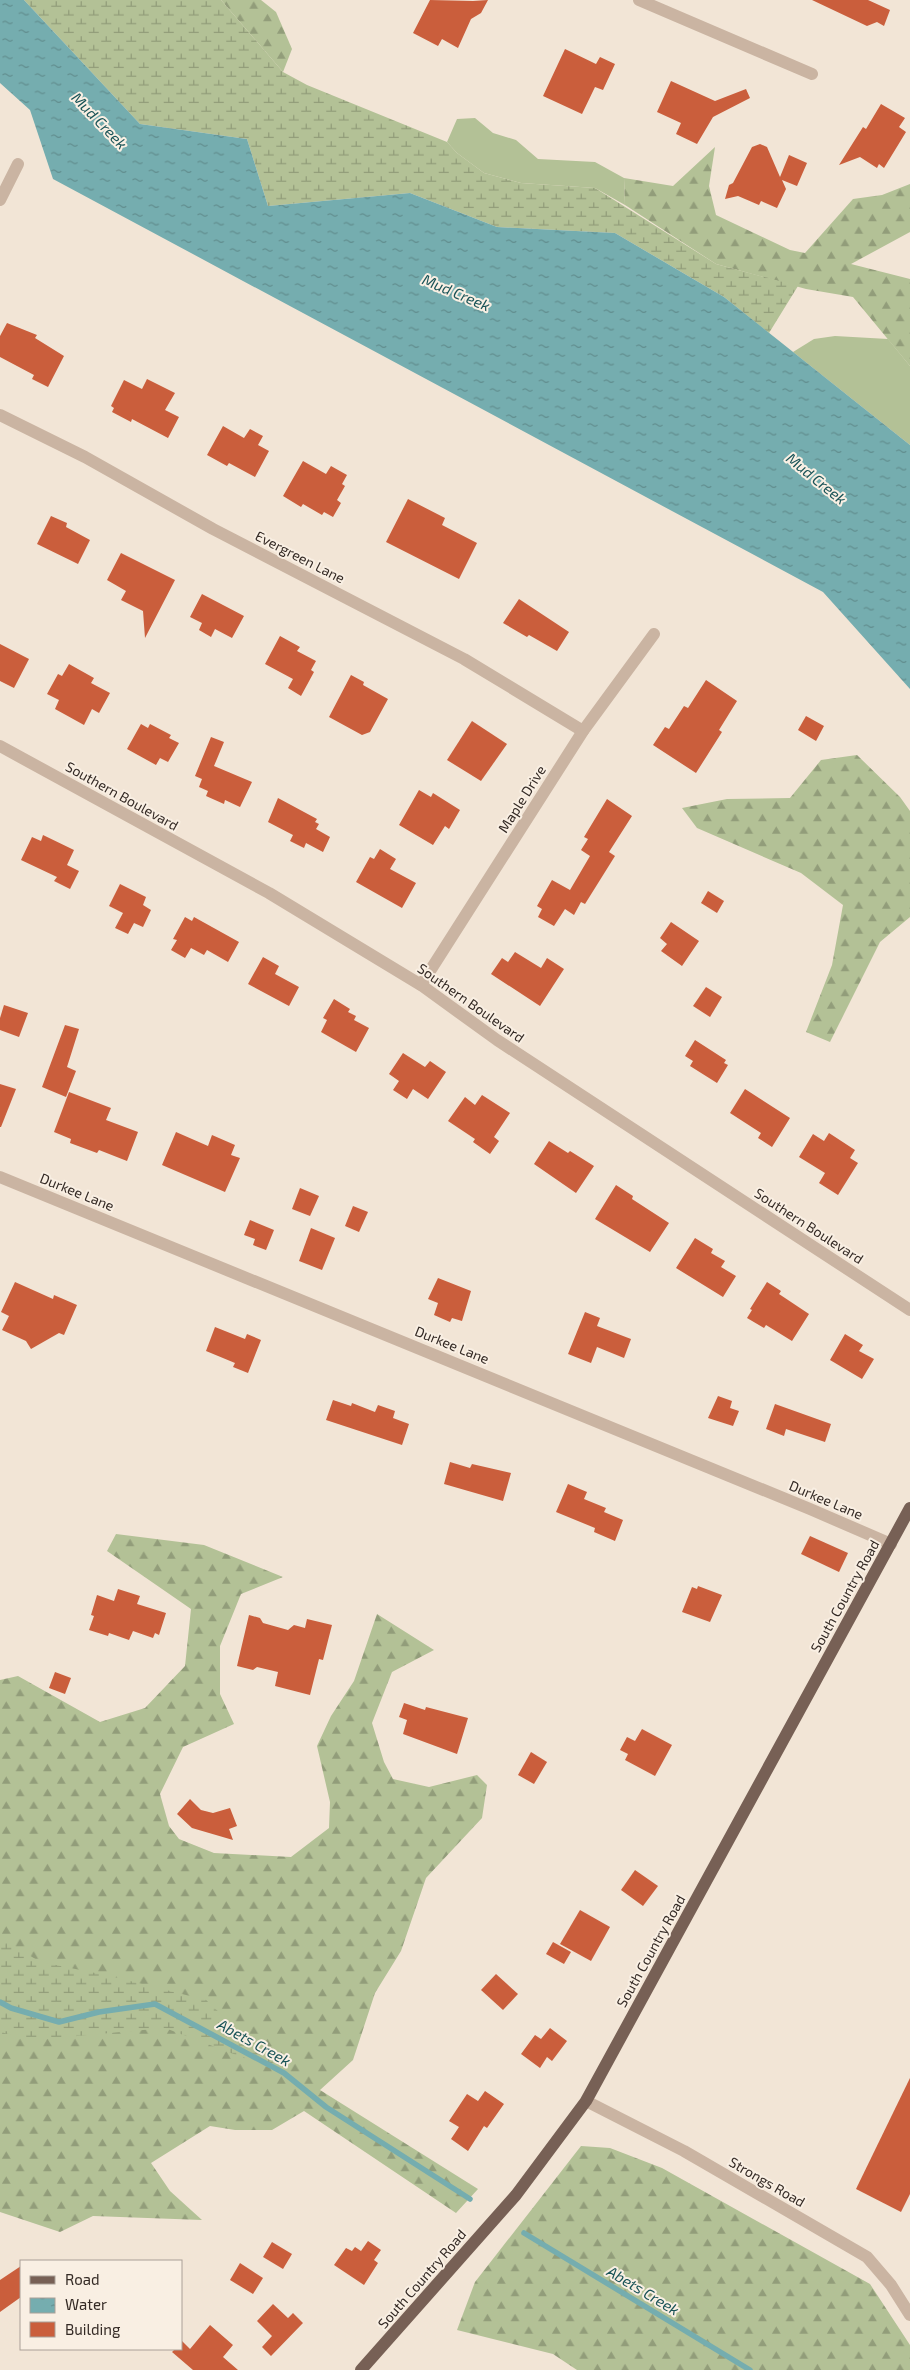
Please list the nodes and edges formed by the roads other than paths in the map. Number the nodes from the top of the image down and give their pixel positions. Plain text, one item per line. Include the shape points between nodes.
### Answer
1 (639, 0) edge
2 (812, 74) dead end
3 (18, 164) dead end
4 (0, 200) edge
5 (0, 415) edge
6 (654, 634) dead end
7 (583, 731) junction
8 (0, 746) edge
9 (421, 985) junction
10 (0, 1177) edge
11 (910, 1310) edge
12 (910, 1508) edge
13 (891, 1544) junction
14 (586, 2101) junction
15 (910, 2315) edge
16 (361, 2370) edge

1 - 2 street
3 - 4 street
5 - 7 street, Evergreen Lane via 464,659
6 - 7 street, Maple Drive
7 - 9 street, Maple Drive
8 - 9 street, Southern Boulevard via 269,893
9 - 11 street, Southern Boulevard via 505,1045
10 - 13 street, Durkee Lane
12 - 13 main road, South Country Road
13 - 14 main road, South Country Road
14 - 15 street, Strongs Road via 684,2152 867,2256
14 - 16 main road, South Country Road via 516,2195

